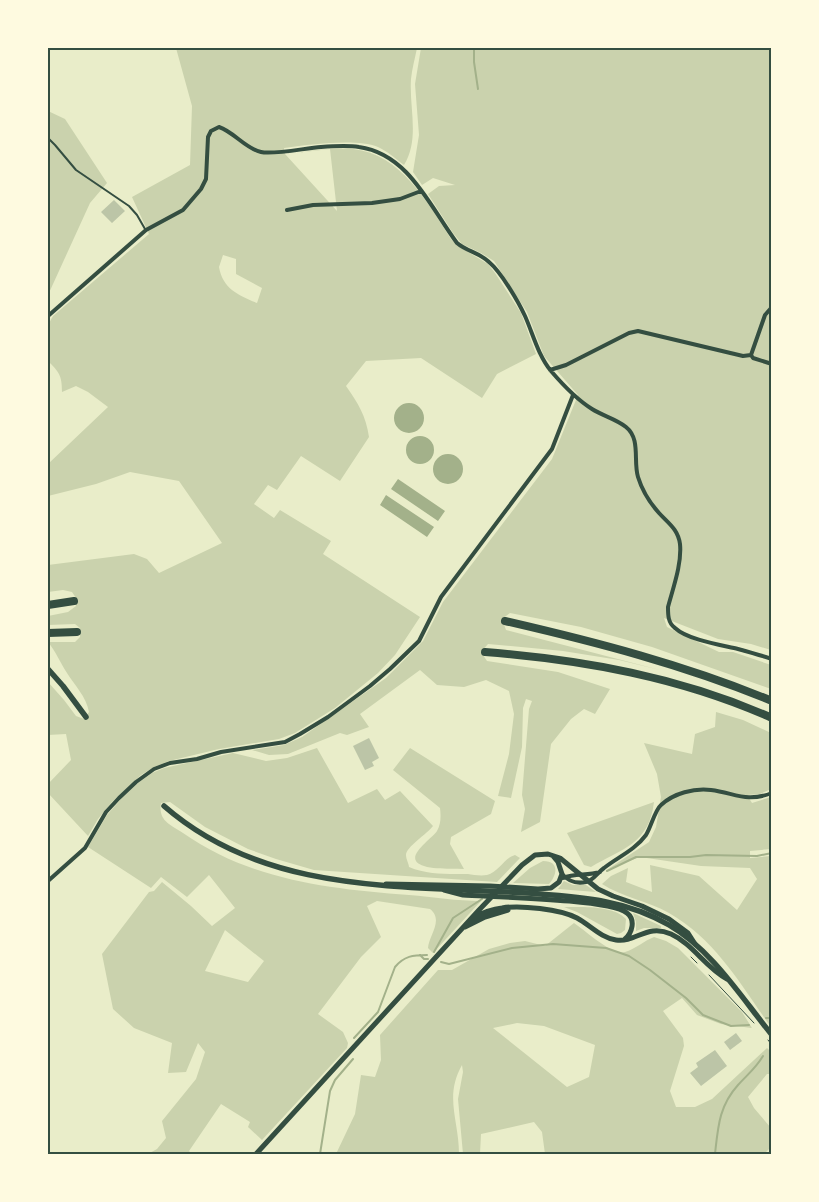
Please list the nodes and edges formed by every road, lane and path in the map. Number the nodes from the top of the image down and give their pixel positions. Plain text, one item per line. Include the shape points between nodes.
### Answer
1 (48, 138) edge
2 (421, 191) junction
3 (286, 210) dead end
4 (146, 230) junction
5 (772, 307) edge
6 (48, 316) edge
7 (751, 355) junction
8 (772, 364) edge
9 (550, 370) junction
10 (573, 395) junction
11 (74, 602) dead end
12 (48, 605) edge
13 (505, 621) dead end
14 (77, 632) dead end
15 (48, 633) edge
16 (485, 652) dead end
17 (772, 659) edge
18 (48, 669) edge
19 (772, 701) edge
20 (86, 717) dead end
21 (772, 718) edge
22 (772, 794) edge
23 (164, 806) dead end
24 (550, 854) junction
25 (578, 874) junction
26 (598, 874) junction
27 (562, 877) junction
28 (48, 881) edge
29 (587, 882) junction
30 (375, 885) junction
31 (598, 889) junction
32 (498, 890) junction
33 (509, 890) junction
34 (486, 891) junction
35 (494, 900) junction
36 (485, 903) junction
37 (502, 908) junction
38 (522, 908) junction
39 (491, 912) junction
40 (468, 921) junction
41 (460, 930) junction
42 (624, 940) junction
43 (696, 944) junction
44 (688, 954) dead end
45 (699, 965) dead end
46 (704, 970) dead end
47 (727, 979) junction
48 (756, 1026) dead end
49 (763, 1034) dead end
50 (772, 1035) edge
51 (772, 1045) edge
52 (256, 1154) edge

1 - 4 lane via 76,170 129,206
2 - 3 street via 400,199 372,203 313,204
2 - 4 street via 398,164 361,147 259,152 218,127 208,137 206,179 200,189 183,210
2 - 9 street via 457,243 490,262 497,271 524,314
4 - 6 street
5 - 7 street via 765,315
7 - 8 street
7 - 9 street via 743,356 638,331
9 - 10 street
10 - 17 street via 627,428 634,437 641,486 677,533 680,551 668,607 671,624 681,632 714,644
10 - 28 street via 552,449 440,597 419,641 370,686 328,717 285,742 170,763 154,769 119,798 106,812 84,848
11 - 12 highway
13 - 19 highway via 662,661
14 - 15 highway
16 - 21 highway via 541,657 652,677 699,690
18 - 20 main road
22 - 26 street via 749,798 711,790 691,790 676,796 659,806 649,831 641,841
23 - 30 main road via 186,824 218,842 268,864 306,876
24 - 25 street via 560,858
24 - 27 street via 558,862
24 - 32 street via 538,854 529,859
25 - 26 street
25 - 27 street
25 - 29 street
26 - 29 street
26 - 31 street
27 - 29 street via 574,882
27 - 33 street via 551,888
29 - 31 street
30 - 34 main road
30 - 34 street via 394,883
31 - 43 street via 670,919
32 - 35 street
32 - 36 street
33 - 34 main road
33 - 43 main road via 621,904 664,922
34 - 42 street via 503,898 616,908 628,913 632,920 632,930
35 - 37 street
35 - 39 street
36 - 39 street
36 - 40 street
37 - 38 street
37 - 39 street
38 - 39 street
38 - 42 street via 568,914 611,939
39 - 40 street
39 - 41 street
40 - 41 street
41 - 52 street
42 - 47 street via 648,931 670,933
43 - 47 main road
44 - 45 path
46 - 48 path
47 - 50 main road
49 - 51 path

